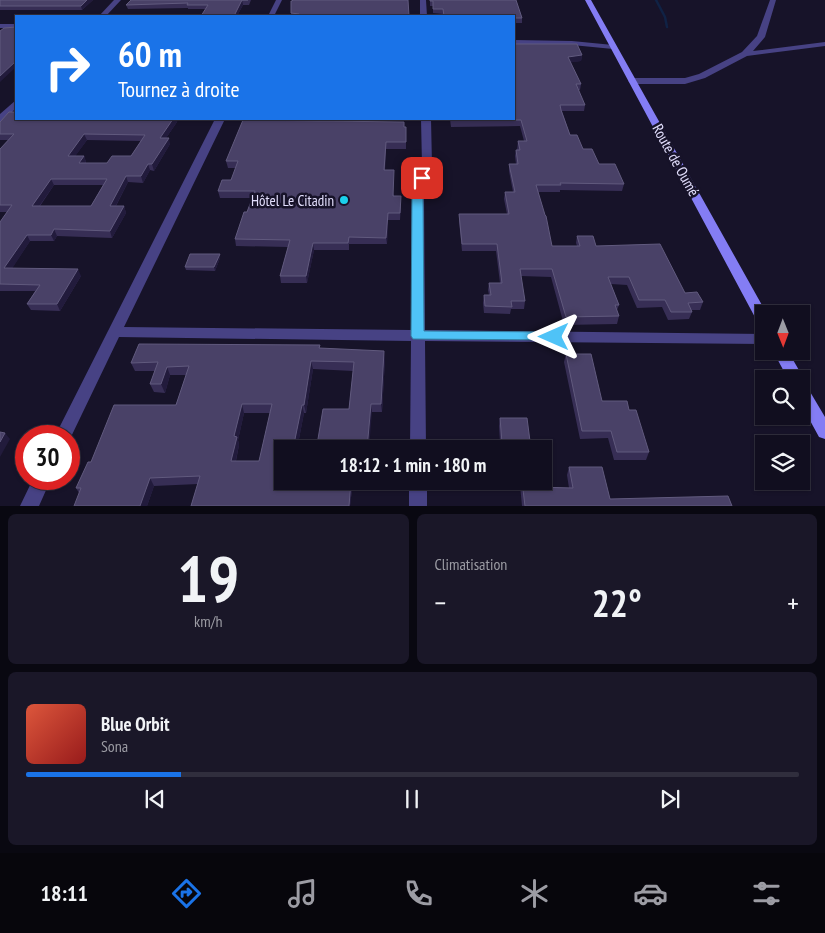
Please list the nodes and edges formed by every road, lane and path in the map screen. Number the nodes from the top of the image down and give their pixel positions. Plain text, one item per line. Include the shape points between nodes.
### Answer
1 (118, 0) edge
2 (279, 0) edge
3 (423, 0) edge
4 (588, 0) edge
5 (773, 0) edge
6 (103, 15) edge
7 (271, 15) edge
8 (424, 15) edge
9 (0, 26) edge
10 (15, 26) edge
11 (515, 42) edge
12 (825, 44) edge
13 (613, 47) junction
14 (744, 54) junction
15 (632, 81) junction
16 (15, 104) edge
17 (0, 119) edge
18 (220, 120) edge
19 (426, 120) edge
20 (755, 305) edge
21 (115, 332) junction
22 (418, 336) junction
23 (755, 339) edge
24 (810, 405) edge
25 (68, 425) edge
26 (825, 432) edge
27 (418, 440) edge
28 (37, 490) edge
29 (418, 490) edge
30 (29, 506) edge
31 (418, 506) edge

1 - 6 street
2 - 7 street
3 - 8 street
4 - 13 street, Route de Oumé
5 - 14 street via 761,37
9 - 10 street
11 - 13 street
12 - 14 street
13 - 15 street, Route de Oumé
14 - 15 street via 702,76 685,81
15 - 20 street, Route de Oumé
16 - 17 street
18 - 21 street
19 - 22 street via 427,166 418,192
21 - 22 street
21 - 25 street
22 - 23 street
22 - 27 street
24 - 26 street
28 - 30 street
29 - 31 street

